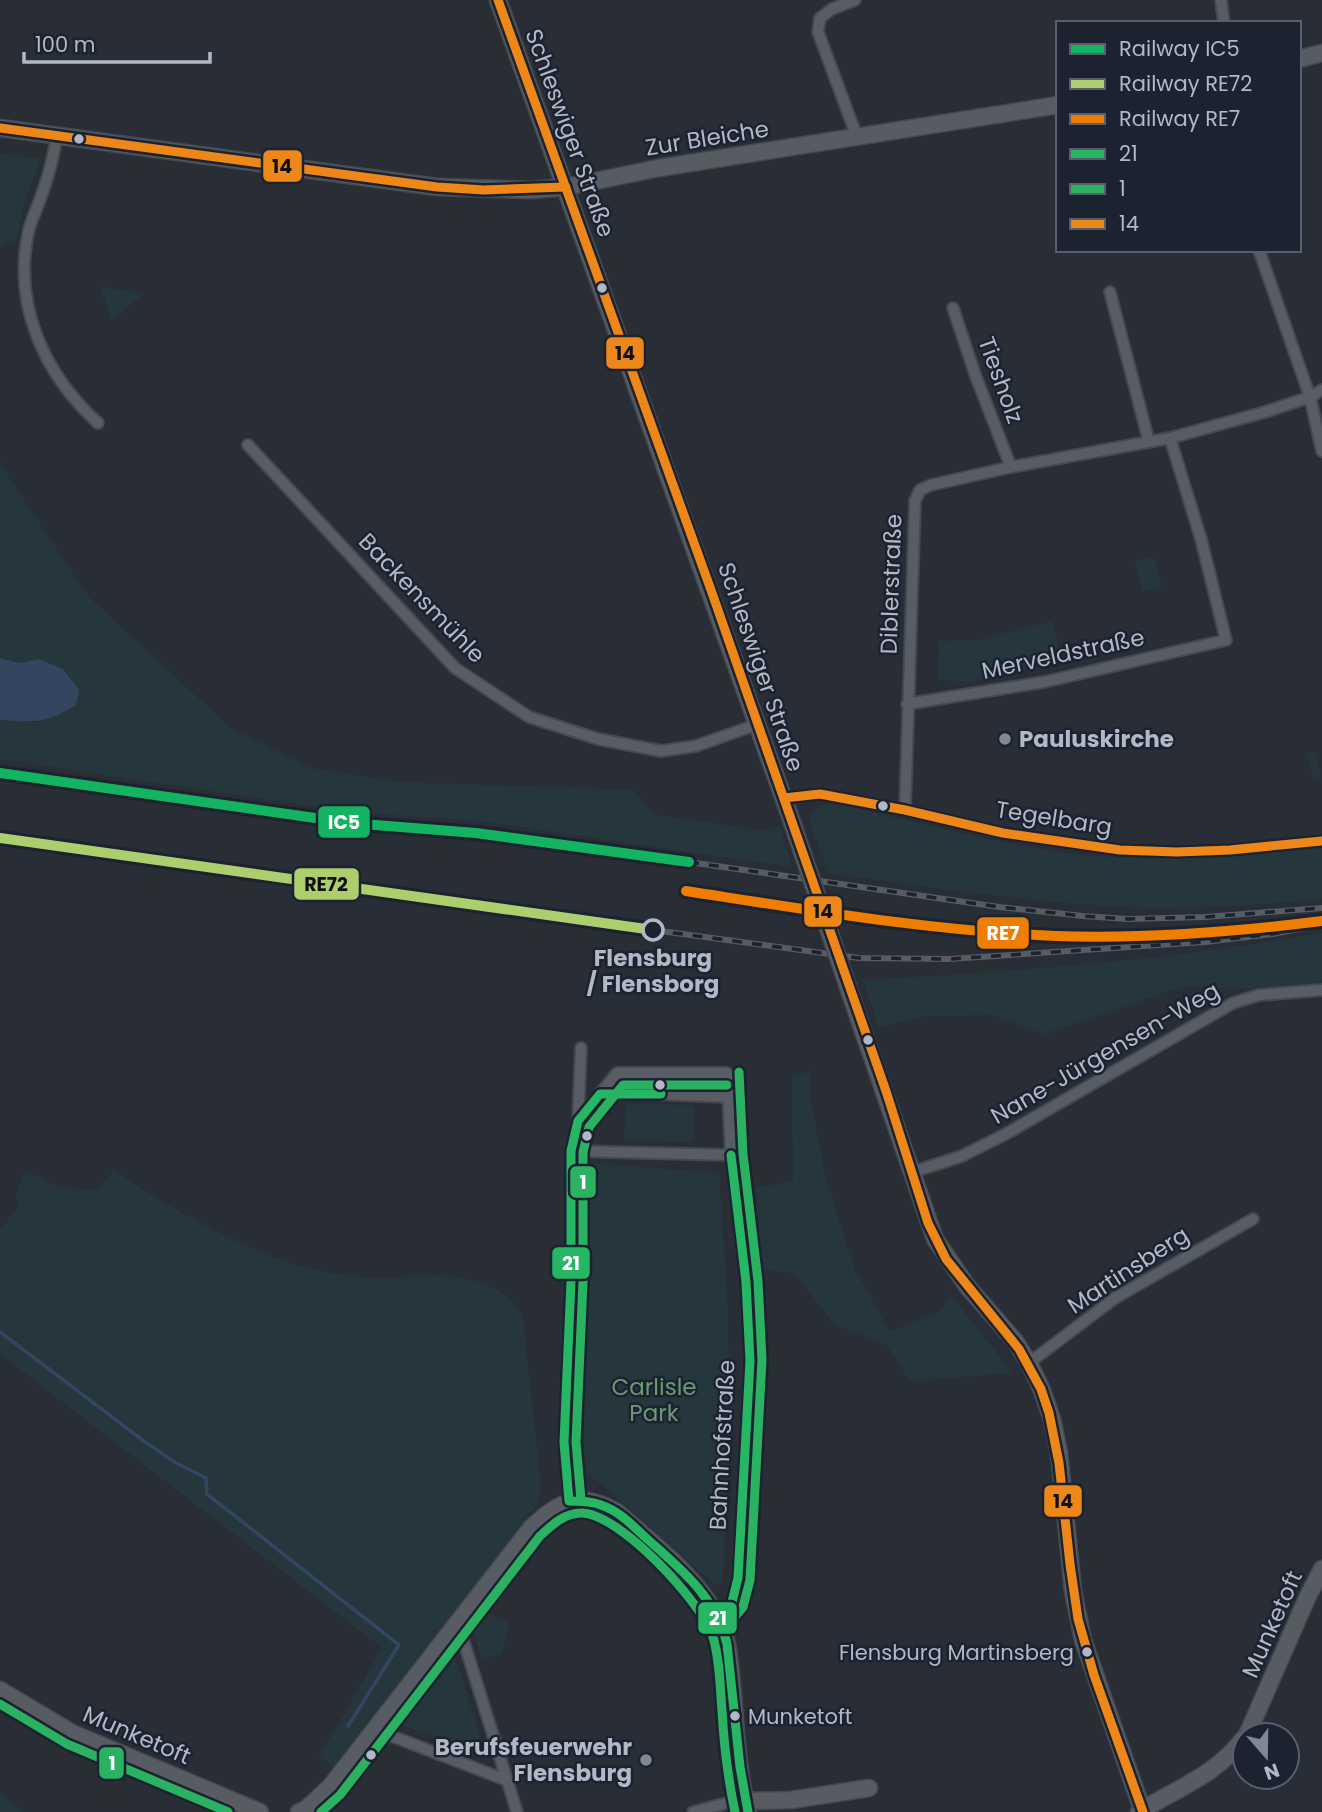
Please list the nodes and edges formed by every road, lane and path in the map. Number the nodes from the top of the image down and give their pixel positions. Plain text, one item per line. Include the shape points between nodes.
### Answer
1 (498, 0) edge
2 (855, 0) edge
3 (1221, 0) edge
4 (1224, 21) edge
5 (1322, 53) edge
6 (1301, 58) edge
7 (1056, 105) edge
8 (0, 128) edge
9 (57, 135) junction
10 (857, 137) junction
11 (566, 187) junction
12 (1260, 252) edge
13 (1110, 292) dead end
14 (953, 308) dead end
15 (1322, 390) edge
16 (1310, 397) junction
17 (99, 423) dead end
18 (1170, 439) junction
19 (1149, 442) junction
20 (248, 445) dead end
21 (1322, 451) edge
22 (1011, 467) junction
23 (907, 704) junction
24 (758, 724) junction
25 (784, 798) junction
26 (905, 810) junction
27 (1322, 841) edge
28 (1322, 990) edge
29 (581, 1048) dead end
30 (600, 1094) junction
31 (728, 1097) junction
32 (578, 1121) junction
33 (571, 1151) junction
34 (731, 1155) junction
35 (913, 1172) junction
36 (1253, 1219) dead end
37 (1030, 1363) junction
38 (569, 1501) junction
39 (1322, 1569) edge
40 (719, 1618) junction
41 (458, 1623) junction
42 (0, 1690) edge
43 (1253, 1721) edge
44 (389, 1735) dead end
45 (1231, 1754) edge
46 (506, 1780) junction
47 (869, 1788) dead end
48 (747, 1807) edge
49 (1142, 1811) edge
50 (260, 1812) edge
51 (299, 1812) edge
52 (517, 1812) edge
53 (693, 1812) edge

1 - 11 street, Schleswiger Straße
2 - 10 street via 820,18 818,32
3 - 4 street
5 - 6 street
7 - 10 street, Zur Bleiche
8 - 9 street, Zur Bleiche
9 - 11 street, Zur Bleiche via 437,187
9 - 17 street via 25,252 26,306 57,372
10 - 11 street, Zur Bleiche
11 - 24 street, Schleswiger Straße
12 - 16 street
13 - 19 street
14 - 22 street, Tiesholz
15 - 16 street, Diblerstraße
16 - 18 street, Diblerstraße
16 - 21 street
18 - 19 street, Diblerstraße
18 - 23 street, Merveldstraße via 1226,640 1044,682
19 - 22 street, Diblerstraße
20 - 24 street, Backensmühle via 454,668 528,717 598,739 661,751 696,746
22 - 23 street, Diblerstraße via 931,485 920,490 915,501
23 - 26 street, Diblerstraße
24 - 25 street, Schleswiger Straße
25 - 26 street, Tegelbarg via 820,794
25 - 35 street, Schleswiger Straße, bridge
26 - 27 street, Tegelbarg via 1003,833 1120,850 1230,850
28 - 35 street, Nane-Jürgensen-Weg via 1259,995 1233,1003 1004,1135 962,1156
29 - 32 street
30 - 31 street
30 - 31 street, Bahnhofstraße via 617,1073 727,1073
30 - 32 street
31 - 34 street, Bahnhofstraße
32 - 33 street
33 - 34 street
33 - 38 street via 564,1442
34 - 40 street, Bahnhofstraße via 750,1361 738,1577 732,1602
35 - 37 street, Schleswiger Straße via 923,1209 948,1262
36 - 37 street, Martinsberg via 1115,1298
37 - 49 street, Schleswiger Straße via 1059,1451 1073,1591 1083,1640
38 - 40 street via 596,1502 617,1511 701,1591
38 - 41 street via 531,1528
39 - 43 street, Munketoft
40 - 48 street via 729,1660
41 - 46 street
41 - 51 street via 330,1787
42 - 50 street, Munketoft via 72,1733
44 - 46 street
45 - 49 street, Munketoft via 1214,1770
46 - 52 street
47 - 48 street
48 - 53 street via 727,1803

